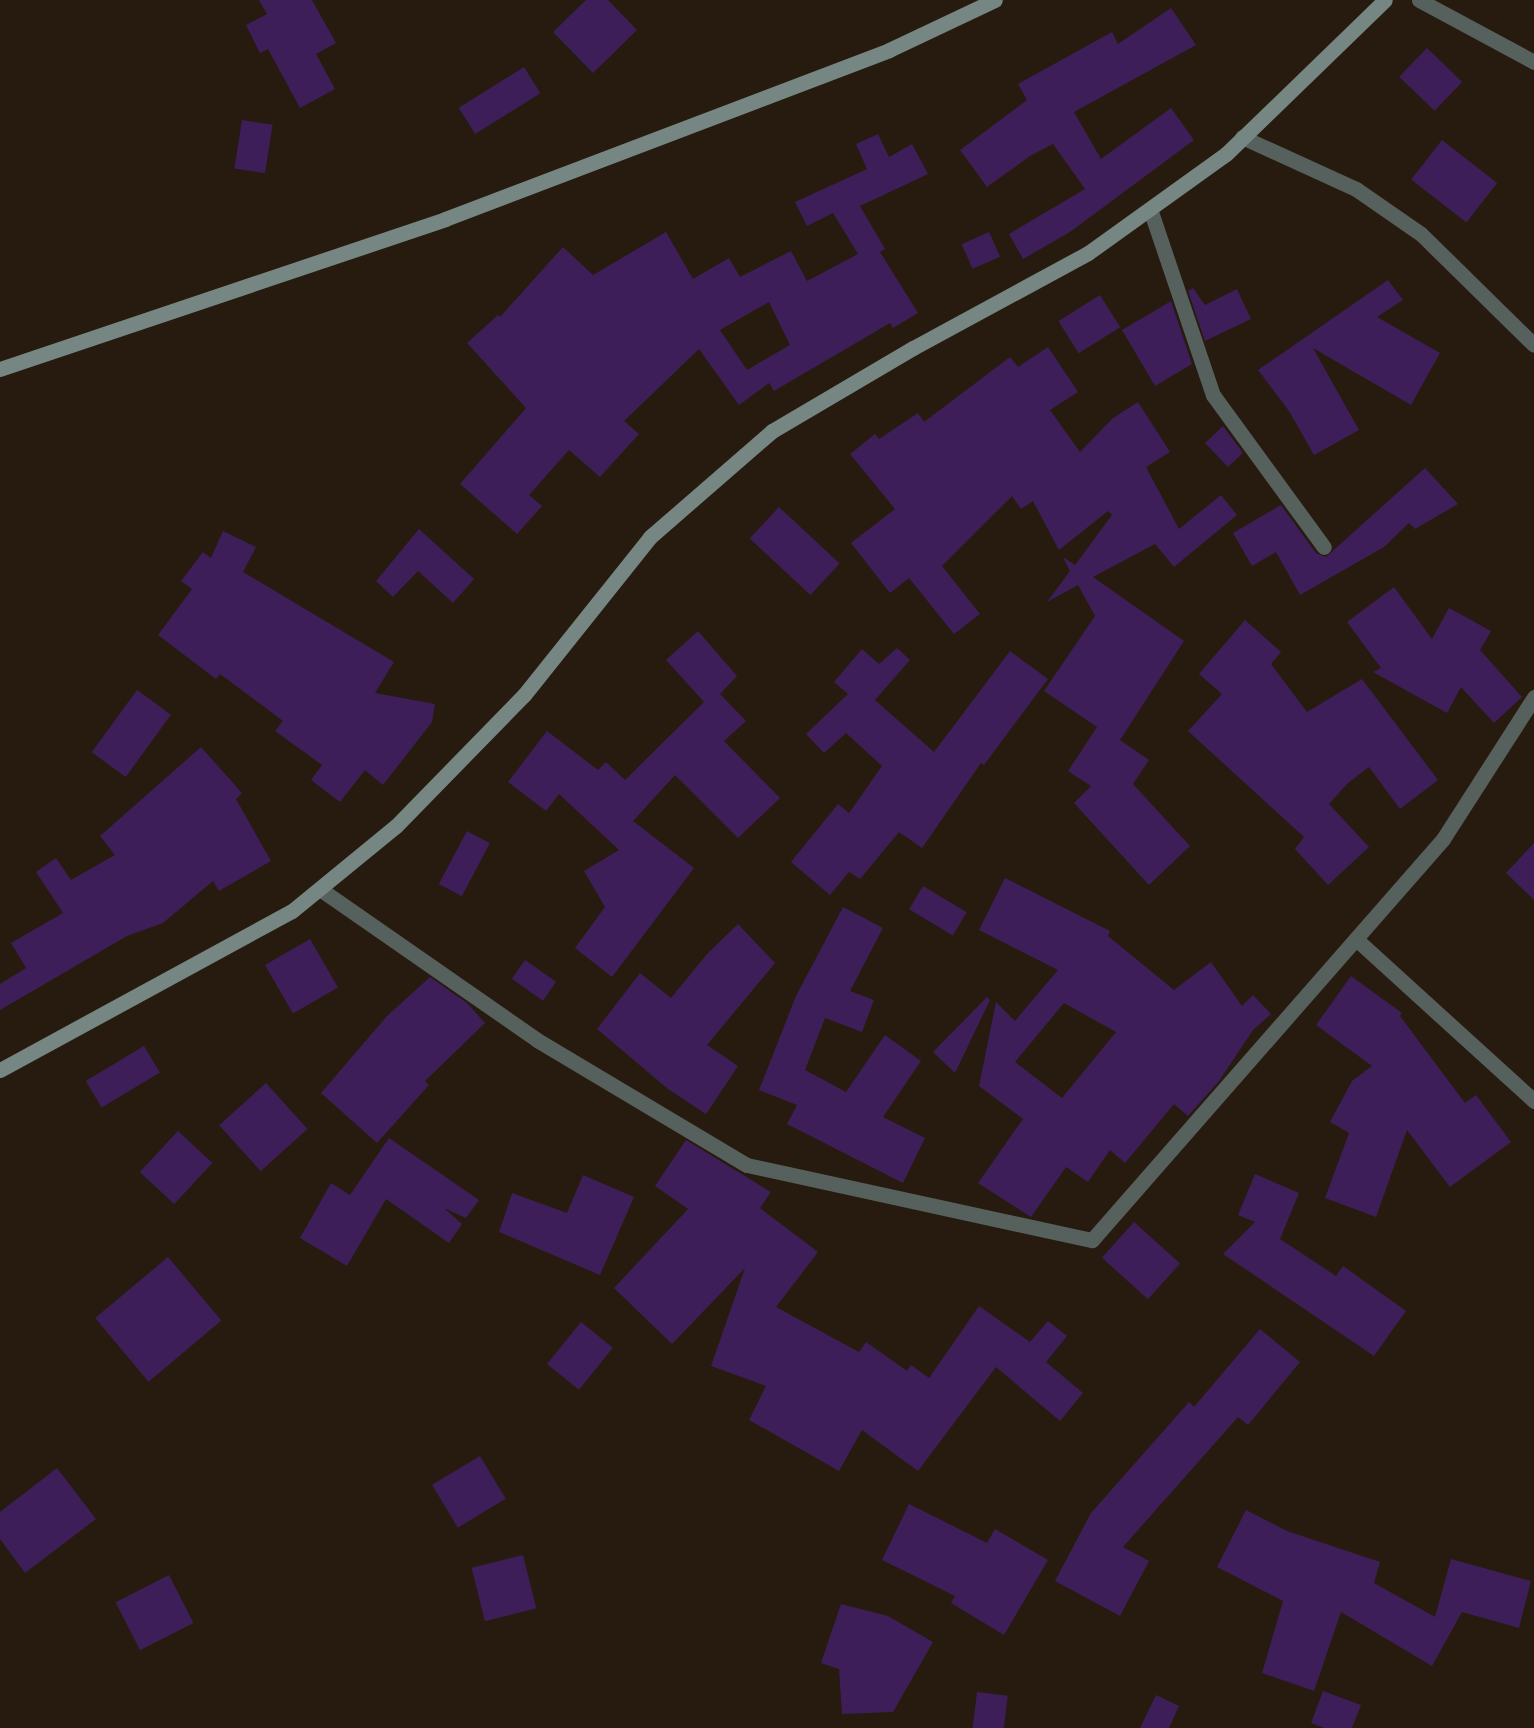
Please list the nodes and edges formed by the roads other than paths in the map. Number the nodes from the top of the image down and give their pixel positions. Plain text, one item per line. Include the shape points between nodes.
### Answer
1 (996, 0) edge
2 (1385, 0) edge
3 (1419, 0) edge
4 (1534, 62) edge
5 (1242, 137) junction
6 (1150, 209) junction
7 (1534, 345) edge
8 (0, 369) edge
9 (1324, 547) dead end
10 (1534, 697) edge
11 (320, 889) junction
12 (1356, 939) junction
13 (0, 1070) edge
14 (1534, 1101) edge

1 - 8 street via 889,50 445,219
2 - 5 street
3 - 4 street
5 - 6 street via 1226,154
5 - 7 street via 1356,189 1421,234
6 - 9 street via 1213,395
6 - 11 street via 1088,253 772,431 650,537 524,695 396,826
10 - 12 street via 1443,838
11 - 12 street via 537,1040 747,1165 1092,1240
11 - 13 street via 292,911
12 - 14 street

